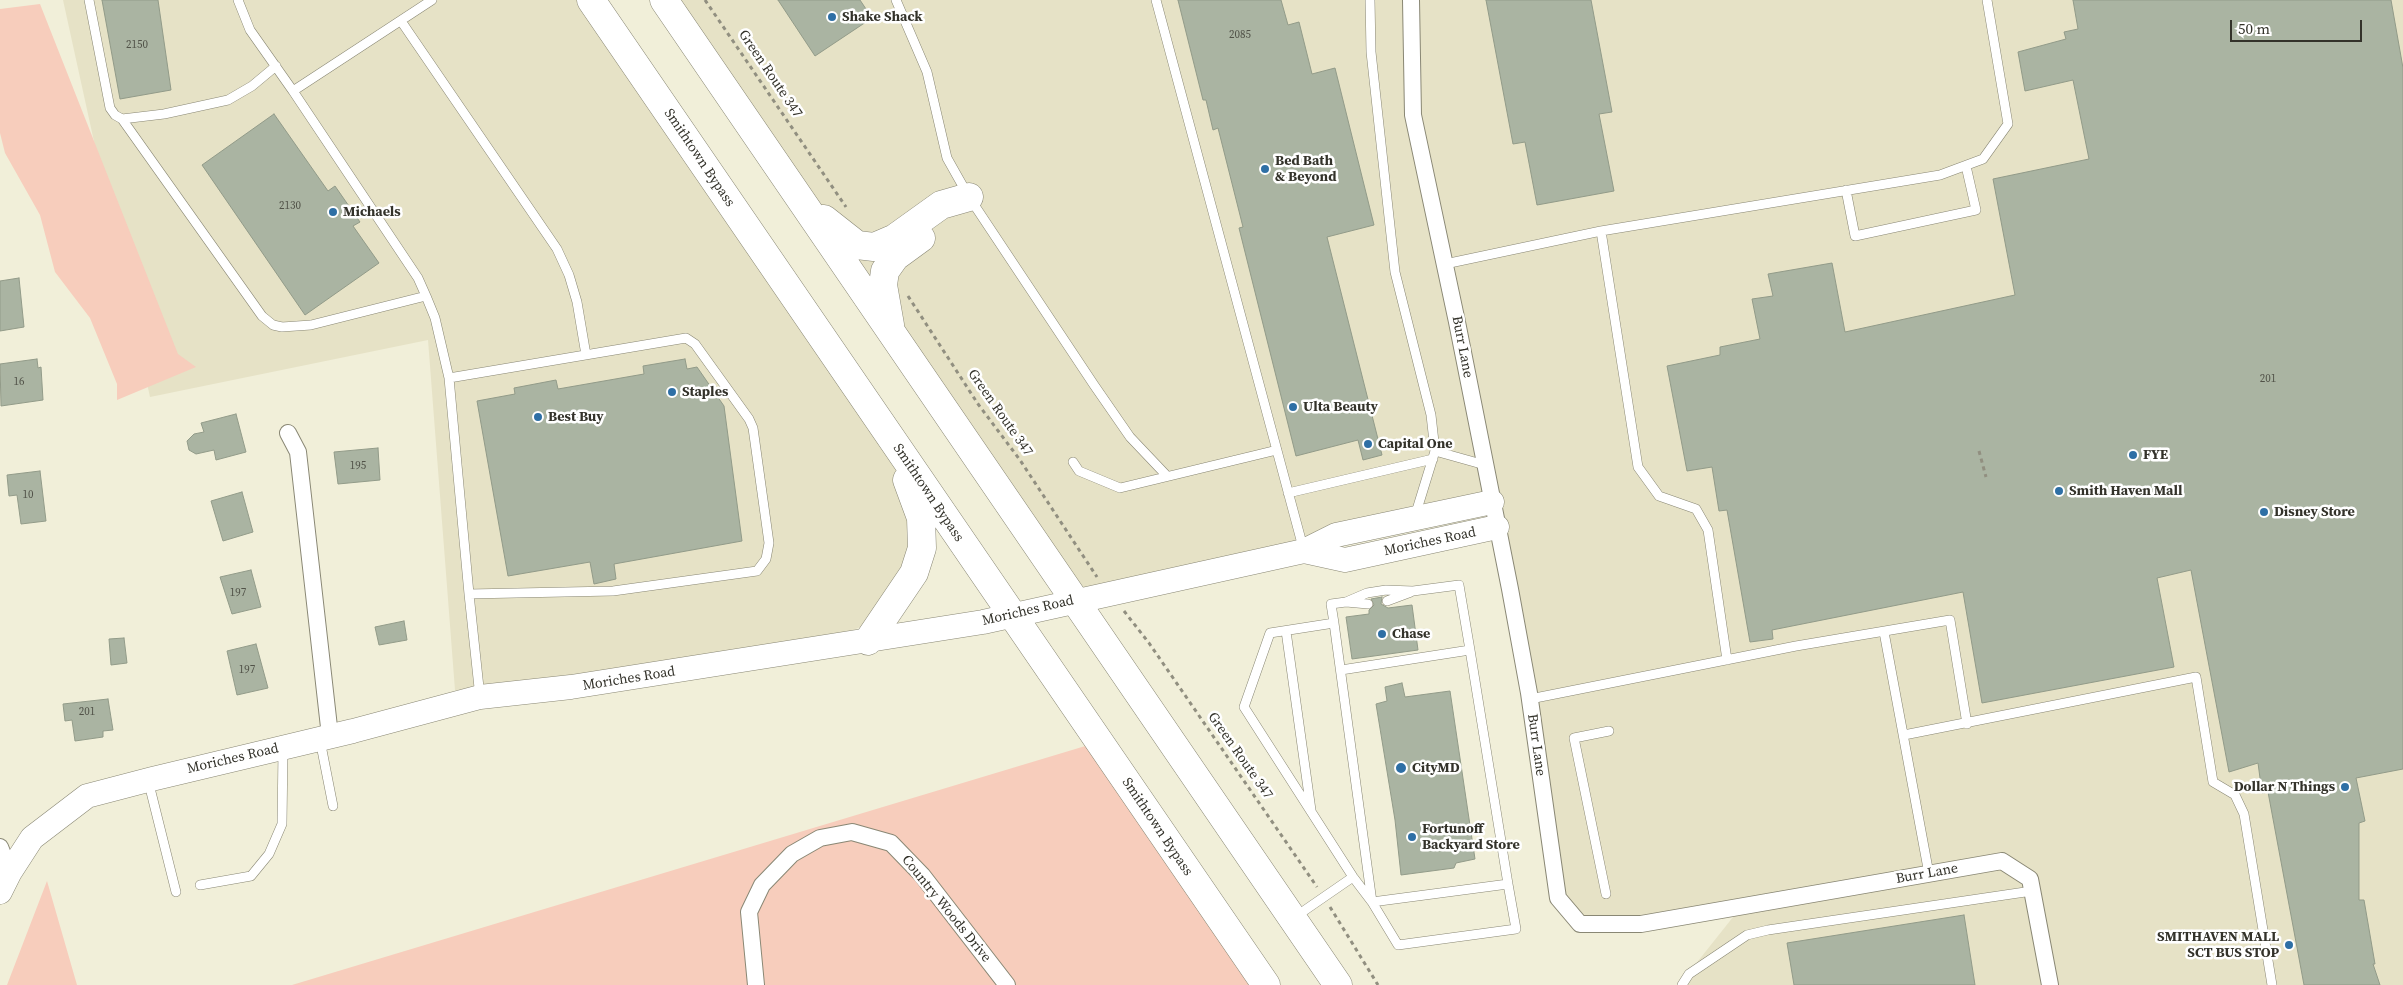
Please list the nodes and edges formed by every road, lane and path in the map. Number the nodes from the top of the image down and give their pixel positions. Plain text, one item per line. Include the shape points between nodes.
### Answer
1 (89, 0) edge
2 (238, 0) edge
3 (432, 0) edge
4 (591, 0) edge
5 (664, 0) edge
6 (706, 0) edge
7 (896, 0) edge
8 (1156, 0) edge
9 (1370, 0) edge
10 (1410, 0) edge
11 (1987, 0) edge
12 (401, 21) junction
13 (276, 66) junction
14 (293, 91) junction
15 (122, 120) junction
16 (1966, 166) junction
17 (1846, 190) junction
18 (969, 197) junction
19 (802, 202) junction
20 (849, 211) dead end
21 (1601, 231) junction
22 (1445, 264) junction
23 (905, 292) dead end
24 (426, 296) junction
25 (892, 333) junction
26 (586, 355) junction
27 (448, 378) junction
28 (881, 424) junction
29 (288, 432) dead end
30 (1277, 450) junction
31 (1979, 451) dead end
32 (1434, 455) junction
33 (1073, 462) dead end
34 (1484, 465) junction
35 (1167, 476) junction
36 (1986, 477) dead end
37 (1288, 493) junction
38 (1492, 502) junction
39 (1414, 518) junction
40 (1497, 527) junction
41 (1304, 551) junction
42 (1085, 562) dead end
43 (1413, 591) junction
44 (469, 594) junction
45 (1075, 600) junction
46 (1387, 601) dead end
47 (1346, 602) junction
48 (1368, 604) dead end
49 (1013, 615) junction
50 (1334, 623) junction
51 (1286, 631) junction
52 (1884, 632) junction
53 (868, 641) junction
54 (1149, 643) dead end
55 (1470, 650) junction
56 (1727, 660) junction
57 (1341, 670) junction
58 (480, 697) junction
59 (1530, 699) junction
60 (1966, 724) junction
61 (1609, 731) dead end
62 (1904, 735) junction
63 (325, 738) junction
64 (282, 748) junction
65 (148, 780) junction
66 (333, 806) dead end
67 (1312, 813) junction
68 (0, 847) edge
69 (1930, 874) junction
70 (1352, 877) junction
71 (5, 882) edge
72 (1313, 882) dead end
73 (1508, 884) junction
74 (200, 885) dead end
75 (2032, 891) junction
76 (176, 892) dead end
77 (1606, 894) dead end
78 (1372, 902) junction
79 (1333, 910) dead end
80 (1293, 918) junction
81 (756, 985) edge
82 (1007, 985) edge
83 (1266, 985) edge
84 (1338, 985) edge
85 (1378, 985) edge
86 (1682, 985) edge
87 (2050, 985) edge
88 (2272, 985) edge

1 - 15 lane via 110,108
2 - 13 lane via 250,30
3 - 12 lane
4 - 28 highway, Smithtown Bypass
5 - 19 highway
6 - 20 path, Green Route 347
7 - 18 lane via 927,72 947,158
8 - 30 lane
9 - 32 lane via 1371,52 1395,272 1431,415
10 - 22 street, Burr Lane via 1413,115
11 - 16 lane via 2008,124 1984,159
12 - 14 lane
12 - 26 lane via 557,249 577,302
13 - 14 lane
13 - 15 lane via 228,100
14 - 24 lane via 418,278
15 - 24 lane via 262,316 273,325 311,326
16 - 17 lane via 1940,175
16 - 17 lane via 1976,210 1855,236
17 - 21 lane
18 - 19 highway via 941,205 894,238 868,247 851,241
18 - 25 highway via 949,218 902,251 888,266 883,279
18 - 35 lane via 1130,437
19 - 25 highway
21 - 22 lane
21 - 56 lane via 1638,467 1659,496 1696,509 1708,530
22 - 34 street, Burr Lane
23 - 42 path, Green Route 347
24 - 27 lane via 435,318
25 - 45 highway
26 - 27 lane
26 - 44 lane via 686,338 695,344 749,419 752,428 769,543 766,559 757,571 614,591
27 - 44 lane
28 - 49 highway, Smithtown Bypass
28 - 53 highway via 919,508 924,538 914,573
29 - 63 street via 298,452
30 - 35 lane
30 - 37 lane
31 - 36 path
32 - 34 lane
32 - 37 lane
32 - 39 lane
33 - 35 lane via 1079,471 1120,488
34 - 38 street, Burr Lane
37 - 41 lane
38 - 39 main road, Moriches Road
38 - 40 street, Burr Lane
39 - 41 main road, Moriches Road via 1336,535
40 - 41 main road, Moriches Road via 1345,560
40 - 59 street, Burr Lane
41 - 45 main road, Moriches Road
43 - 46 lane
43 - 47 lane via 1367,593
43 - 55 lane via 1459,585
44 - 58 lane
45 - 49 main road, Moriches Road
45 - 80 highway
47 - 48 lane
47 - 50 lane via 1331,604
49 - 53 main road, Moriches Road
49 - 83 highway, Smithtown Bypass
50 - 51 lane
50 - 57 lane
51 - 67 lane
51 - 67 lane via 1270,633 1244,707
52 - 56 lane
52 - 60 lane via 1950,620
52 - 62 lane
53 - 58 main road, Moriches Road via 571,687
54 - 72 path, Green Route 347
55 - 57 lane
55 - 73 lane
56 - 59 lane
57 - 78 lane
58 - 63 main road, Moriches Road
59 - 69 street, Burr Lane via 1558,898 1580,924 1641,924
60 - 62 lane
60 - 88 lane via 2196,676 2213,782 2235,795 2244,814
61 - 77 lane via 1574,738
62 - 69 lane
63 - 64 main road, Moriches Road
63 - 66 lane
64 - 65 main road, Moriches Road
64 - 74 lane via 282,824 269,854 251,876
65 - 71 main road, Moriches Road via 87,796 32,838
65 - 76 lane
67 - 70 lane
68 - 71 street
69 - 75 street, Burr Lane via 2002,861 2030,879
70 - 78 lane
70 - 80 lane
73 - 78 lane
73 - 78 lane via 1516,929 1398,946
75 - 86 lane via 1768,930 1746,936 1689,974
75 - 87 street, Burr Lane
79 - 85 path
80 - 84 highway
81 - 82 street, Country Woods Drive via 749,912 762,885 792,854 820,838 852,832 891,843 922,875

